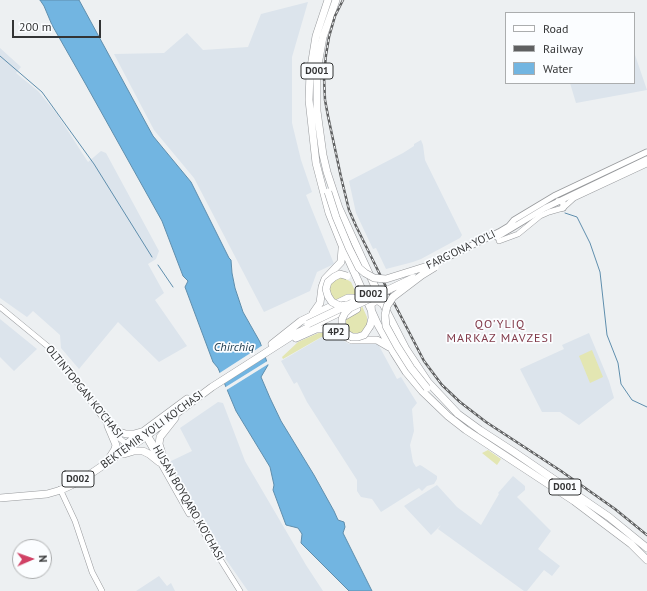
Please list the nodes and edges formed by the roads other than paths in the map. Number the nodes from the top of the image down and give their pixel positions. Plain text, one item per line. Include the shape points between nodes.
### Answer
1 (328, 0) edge
2 (336, 0) edge
3 (321, 144) junction
4 (647, 152) edge
5 (647, 159) edge
6 (647, 164) edge
7 (558, 201) junction
8 (563, 208) junction
9 (499, 241) dead end
10 (341, 244) junction
11 (434, 265) junction
12 (373, 282) junction
13 (360, 287) junction
14 (383, 304) junction
15 (0, 306) edge
16 (349, 306) junction
17 (371, 309) junction
18 (310, 324) junction
19 (273, 346) joint
20 (394, 353) junction
21 (210, 385) junction
22 (186, 406) junction
23 (455, 411) junction
24 (108, 425) junction
25 (145, 434) junction
26 (129, 445) junction
27 (118, 456) junction
28 (110, 457) junction
29 (162, 462) junction
30 (60, 489) junction
31 (0, 497) edge
32 (633, 541) junction
33 (647, 548) edge
34 (647, 560) edge
35 (102, 591) edge
36 (236, 591) edge
37 (240, 591) edge

1 - 10 highway, D001 via 312,54 309,100 318,170 329,213
2 - 3 highway, D001 via 324,30 318,64 316,98
3 - 11 highway, bridge via 328,192 349,248 363,272 374,278 384,279
3 - 12 highway, D001 via 326,172 335,198
4 - 11 main road, FARG'ONA YO'LI via 554,196 499,232
5 - 7 main road, FARG'ONA YO'LI
6 - 8 street via 574,198
7 - 8 main road via 563,202
7 - 11 main road, FARG'ONA YO'LI via 503,234
8 - 9 street via 545,213 518,234
10 - 13 highway, D001
10 - 18 highway, 4P2 via 341,262 325,280 320,304
11 - 16 highway, FARG'ONA YO'LI / D002, bridge
11 - 23 highway, bridge via 393,297 387,306 386,326 411,368 427,388
12 - 13 highway via 369,290
12 - 14 highway, D001
13 - 16 highway, bridge via 354,280 340,274 328,282 328,298 340,306
13 - 17 highway, D001
14 - 17 highway via 379,300 375,301 371,304
14 - 23 highway, D001 via 416,365
15 - 24 street, OLTINTOPGAN KO'CHASI via 57,356
16 - 17 highway, bridge via 342,320 342,327 347,334 354,337 366,333 372,318
16 - 18 highway, FARG'ONA YO'LI / D002, bridge
17 - 20 highway, D001
18 - 18 highway via 354,311 356,301 348,298
18 - 19 highway, FARG'ONA YO'LI / D002
18 - 20 highway, 4P2 via 352,340 377,340
19 - 21 highway, BEKTEMIR YO'LI KO'CHASI / D002
20 - 32 highway, D001 via 419,388 448,416
21 - 22 highway, BEKTEMIR YO'LI KO'CHASI / D002
21 - 25 highway, BEKTEMIR YO'LI KO'CHASI / D002
22 - 25 highway, BEKTEMIR YO'LI KO'CHASI / D002
22 - 29 highway via 160,436
23 - 32 highway, D001 via 603,513
24 - 25 highway via 126,434
24 - 26 street, OLTINTOPGAN KO'CHASI
24 - 28 highway via 116,445
25 - 26 highway, BEKTEMIR YO'LI KO'CHASI / D002
25 - 29 street, HUSAN BOYQARO KO'CHASI
26 - 27 highway, BEKTEMIR YO'LI KO'CHASI / D002
26 - 28 highway, BEKTEMIR YO'LI KO'CHASI / D002
27 - 29 highway via 143,451
27 - 30 highway, BEKTEMIR YO'LI KO'CHASI / D002 via 91,474
28 - 30 highway, BEKTEMIR YO'LI KO'CHASI / D002 via 89,473
29 - 36 street, HUSAN BOYQARO KO'CHASI
29 - 37 street, HUSAN BOYQARO KO'CHASI
30 - 31 highway, BEKTEMIR YO'LI KO'CHASI / D002
30 - 35 street via 75,521 92,572
32 - 33 highway, D001
32 - 34 highway, D001

